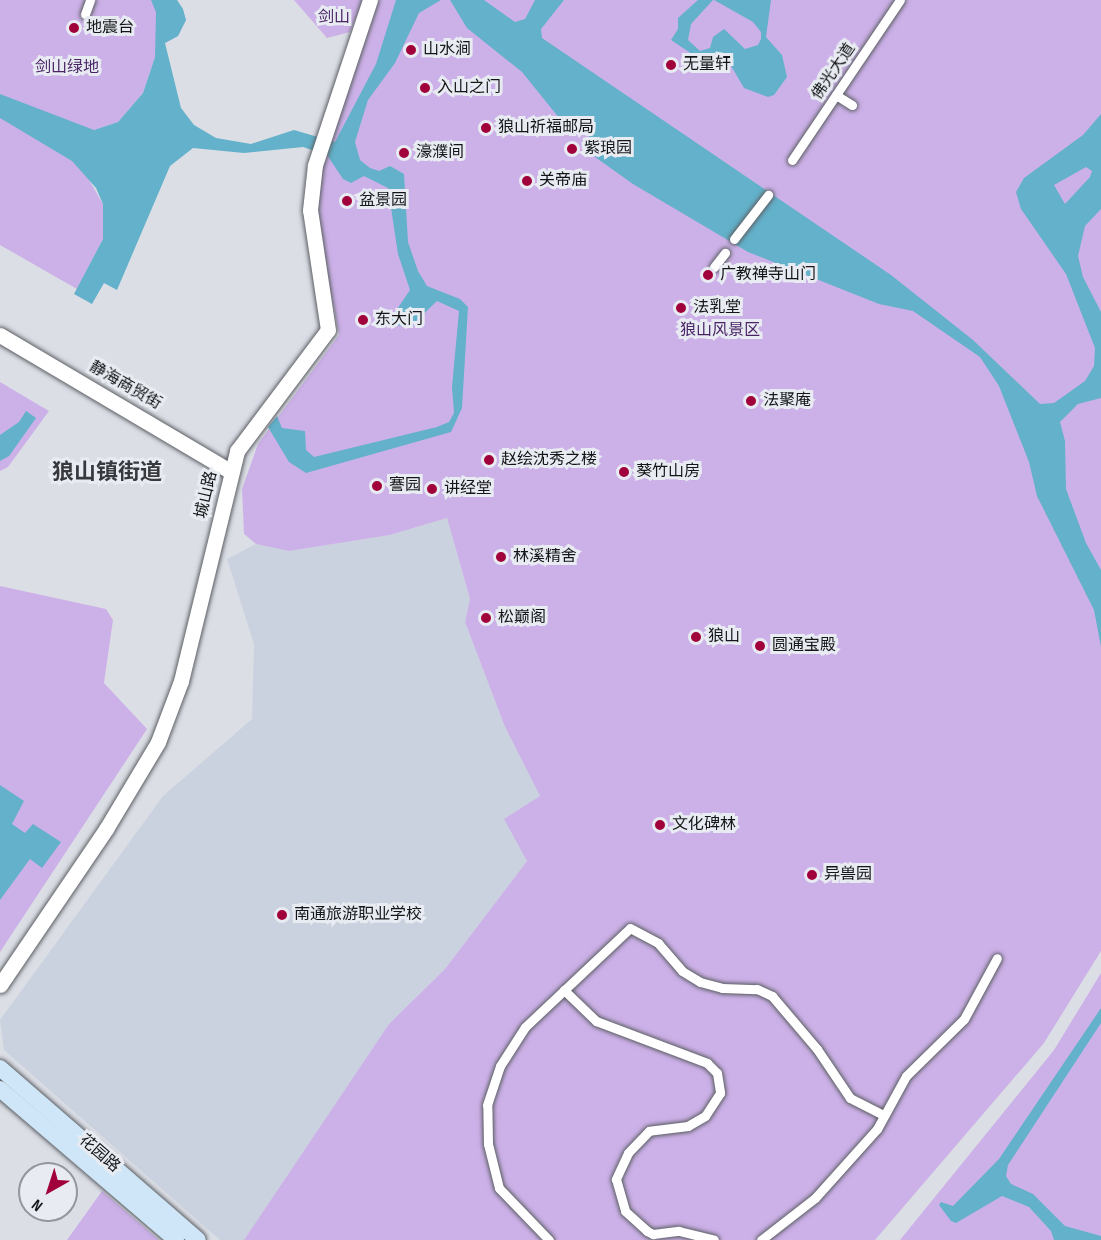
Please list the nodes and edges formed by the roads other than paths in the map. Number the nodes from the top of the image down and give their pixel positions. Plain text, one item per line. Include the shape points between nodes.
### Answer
1 (90, 0) edge
2 (370, 0) edge
3 (900, 0) edge
4 (85, 14) dead end
5 (836, 95) junction
6 (852, 105) dead end
7 (792, 160) dead end
8 (768, 195) dead end
9 (734, 239) dead end
10 (724, 253) dead end
11 (714, 267) dead end
12 (0, 335) edge
13 (231, 471) junction
14 (997, 958) dead end
15 (0, 985) edge
16 (564, 990) junction
17 (0, 1068) edge
18 (0, 1089) edge
19 (884, 1116) junction
20 (653, 1237) edge
21 (176, 1240) edge
22 (198, 1240) edge
23 (549, 1240) edge
24 (714, 1240) edge
25 (761, 1240) edge

1 - 4 street
2 - 13 street, 城山路 via 315,165 310,210 328,330 237,451
3 - 5 street, 佛光大道
5 - 6 street
5 - 7 street, 佛光大道
8 - 9 street
10 - 11 street
12 - 13 street, 静海商贸街
13 - 15 street, 城山路 via 198,619 181,681 158,742 106,829
14 - 19 street via 964,1019 906,1076
16 - 19 street via 622,933 637,929 658,943 682,971 700,982 722,988 757,989 772,996 817,1049 850,1098
16 - 20 street via 596,1021 707,1064 720,1079 720,1094 705,1116 688,1126 649,1131 635,1143 619,1170 616,1184 625,1211
16 - 23 street via 510,1047 492,1088 486,1124 499,1188
17 - 22 main road, 花园路
18 - 21 main road, 花园路
19 - 25 street via 815,1198
20 - 24 street via 679,1231

